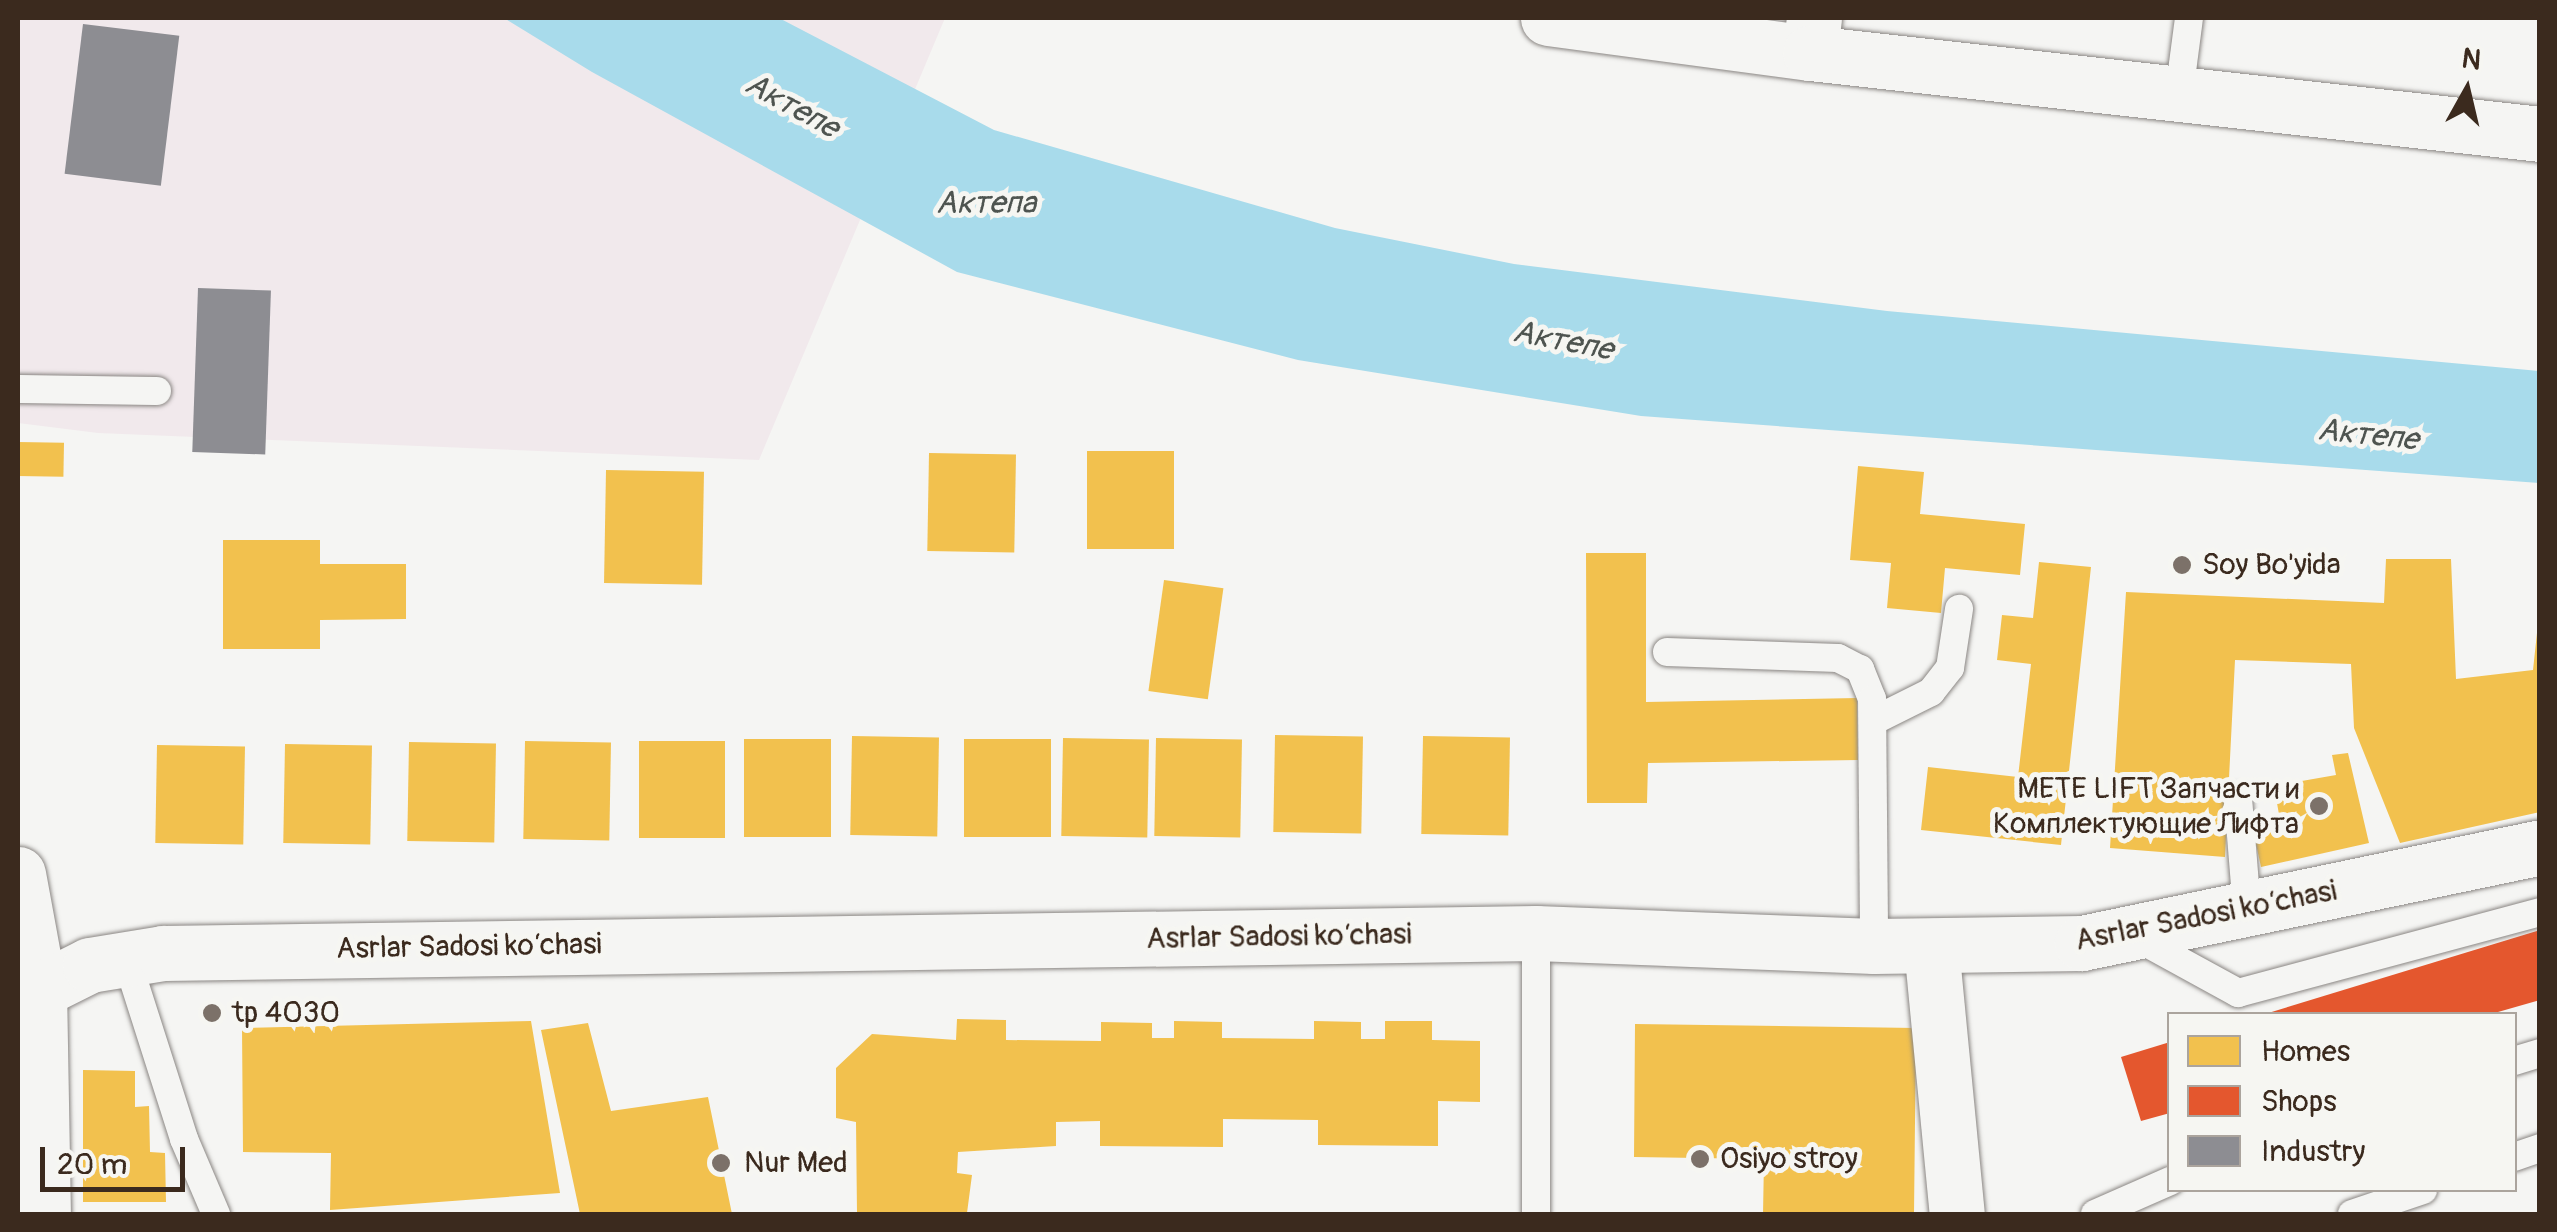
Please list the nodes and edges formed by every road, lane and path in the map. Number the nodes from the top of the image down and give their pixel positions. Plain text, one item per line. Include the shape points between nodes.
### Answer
1 (1548, 18) edge
2 (2189, 18) edge
3 (1812, 35) edge
4 (2179, 94) junction
5 (2540, 134) edge
6 (18, 389) edge
7 (158, 391) dead end
8 (1959, 609) dead end
9 (1667, 652) dead end
10 (1873, 721) junction
11 (2238, 798) dead end
12 (2540, 847) edge
13 (18, 874) edge
14 (2248, 910) junction
15 (2540, 912) edge
16 (1536, 933) junction
17 (2132, 935) junction
18 (1874, 946) junction
19 (1931, 946) junction
20 (126, 957) junction
21 (28, 994) edge
22 (2167, 1182) edge
23 (2417, 1192) edge
24 (44, 1214) edge
25 (216, 1214) edge
26 (1536, 1214) edge
27 (1957, 1214) edge
28 (2095, 1214) edge
29 (2352, 1214) edge

1 - 3 street
2 - 4 lane
3 - 4 street
4 - 5 street
6 - 7 lane
8 - 10 lane via 1950,668 1931,692
9 - 10 lane via 1838,658 1860,669
10 - 18 lane
11 - 14 lane
12 - 14 street, Asrlar Sadosi ko‘chasi
13 - 21 street
14 - 17 street, Asrlar Sadosi ko‘chasi
15 - 17 lane via 2238,993
16 - 18 street, Asrlar Sadosi ko‘chasi
16 - 20 street, Asrlar Sadosi ko‘chasi
16 - 26 lane
17 - 19 street, Asrlar Sadosi ko‘chasi via 2082,944
18 - 19 street, Asrlar Sadosi ko‘chasi
19 - 27 street
20 - 21 street, Asrlar Sadosi ko‘chasi
20 - 25 lane via 184,1140
21 - 24 street
22 - 28 lane
23 - 29 lane

